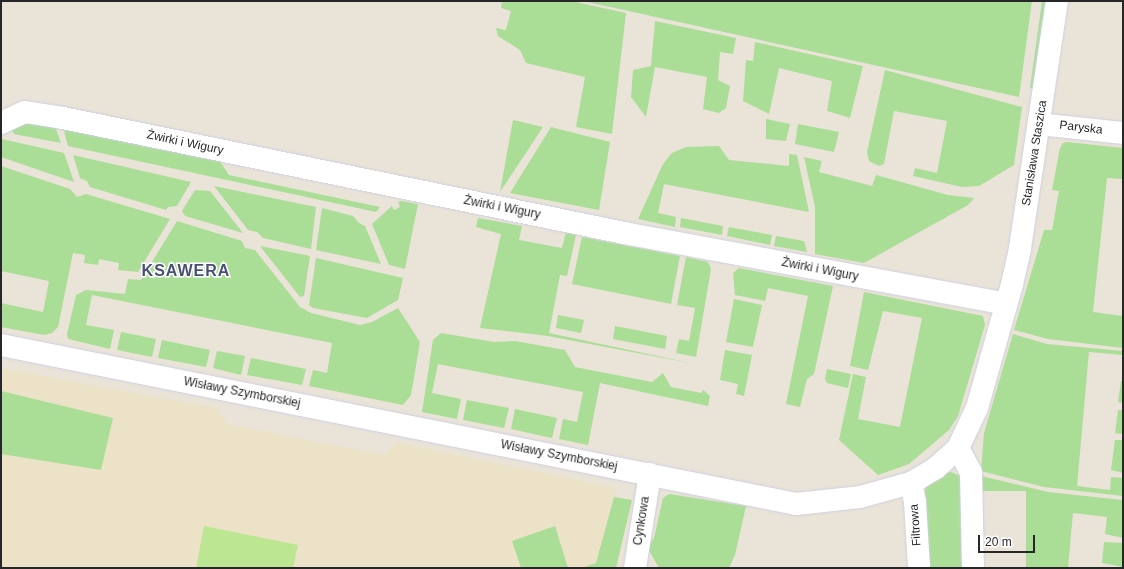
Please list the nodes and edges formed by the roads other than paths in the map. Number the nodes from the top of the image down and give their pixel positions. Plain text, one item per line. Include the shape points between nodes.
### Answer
1 (1056, 1) edge
2 (1, 123) edge
3 (1039, 124) junction
4 (1123, 133) edge
5 (1006, 304) junction
6 (1, 345) edge
7 (958, 448) junction
8 (650, 474) junction
9 (911, 483) junction
10 (635, 568) edge
11 (919, 568) edge
12 (973, 568) edge

1 - 3 street, Stanisława Staszica
2 - 5 street, Żwirki i Wigury via 25,112 55,117 624,233
3 - 4 street, Paryska
3 - 5 street, Stanisława Staszica via 1020,248
5 - 7 street, Wisławy Szymborskiej via 976,408
6 - 8 street, Wisławy Szymborskiej
7 - 9 street, Wisławy Szymborskiej via 936,468
7 - 12 street via 971,472
8 - 9 street, Wisławy Szymborskiej via 796,504 860,497
8 - 10 street, Cynkowa
9 - 11 street, Filtrowa via 915,502

